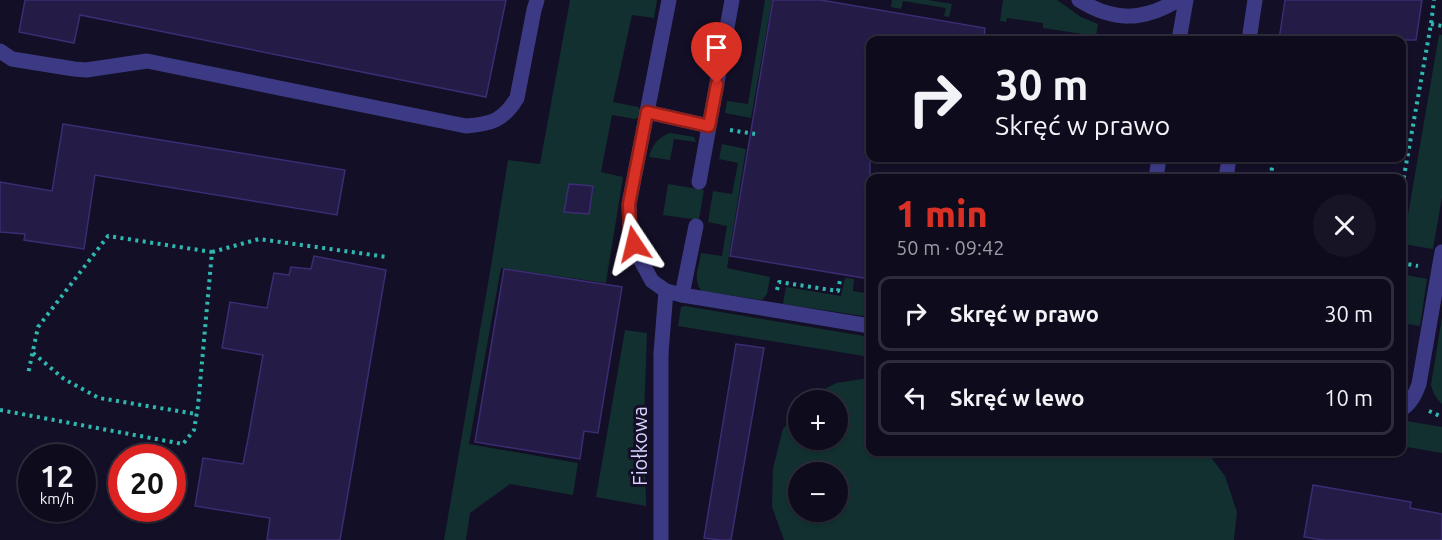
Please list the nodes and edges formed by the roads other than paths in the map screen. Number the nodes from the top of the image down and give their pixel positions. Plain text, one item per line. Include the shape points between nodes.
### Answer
1 (537, 0) edge
2 (669, 0) edge
3 (732, 0) edge
4 (1079, 0) edge
5 (1178, 0) edge
6 (1186, 0) edge
7 (1255, 0) edge
8 (1180, 36) edge
9 (1250, 36) edge
10 (0, 51) edge
11 (647, 112) junction
12 (709, 126) junction
13 (699, 182) dead end
14 (696, 226) dead end
15 (1442, 252) edge
16 (666, 291) junction
17 (682, 295) junction
18 (866, 325) edge
19 (1406, 406) edge
20 (661, 540) edge

1 - 10 street via 517,98 497,120 465,126 147,61 86,70 12,58
2 - 11 street
3 - 12 street
4 - 5 street via 1114,16 1129,17
6 - 8 street
7 - 9 street
11 - 12 street
11 - 16 street via 629,204 630,231 652,281
12 - 13 street
14 - 17 street
15 - 19 street via 1419,384
16 - 17 street
16 - 20 street, Fiołkowa via 661,353
17 - 18 street

